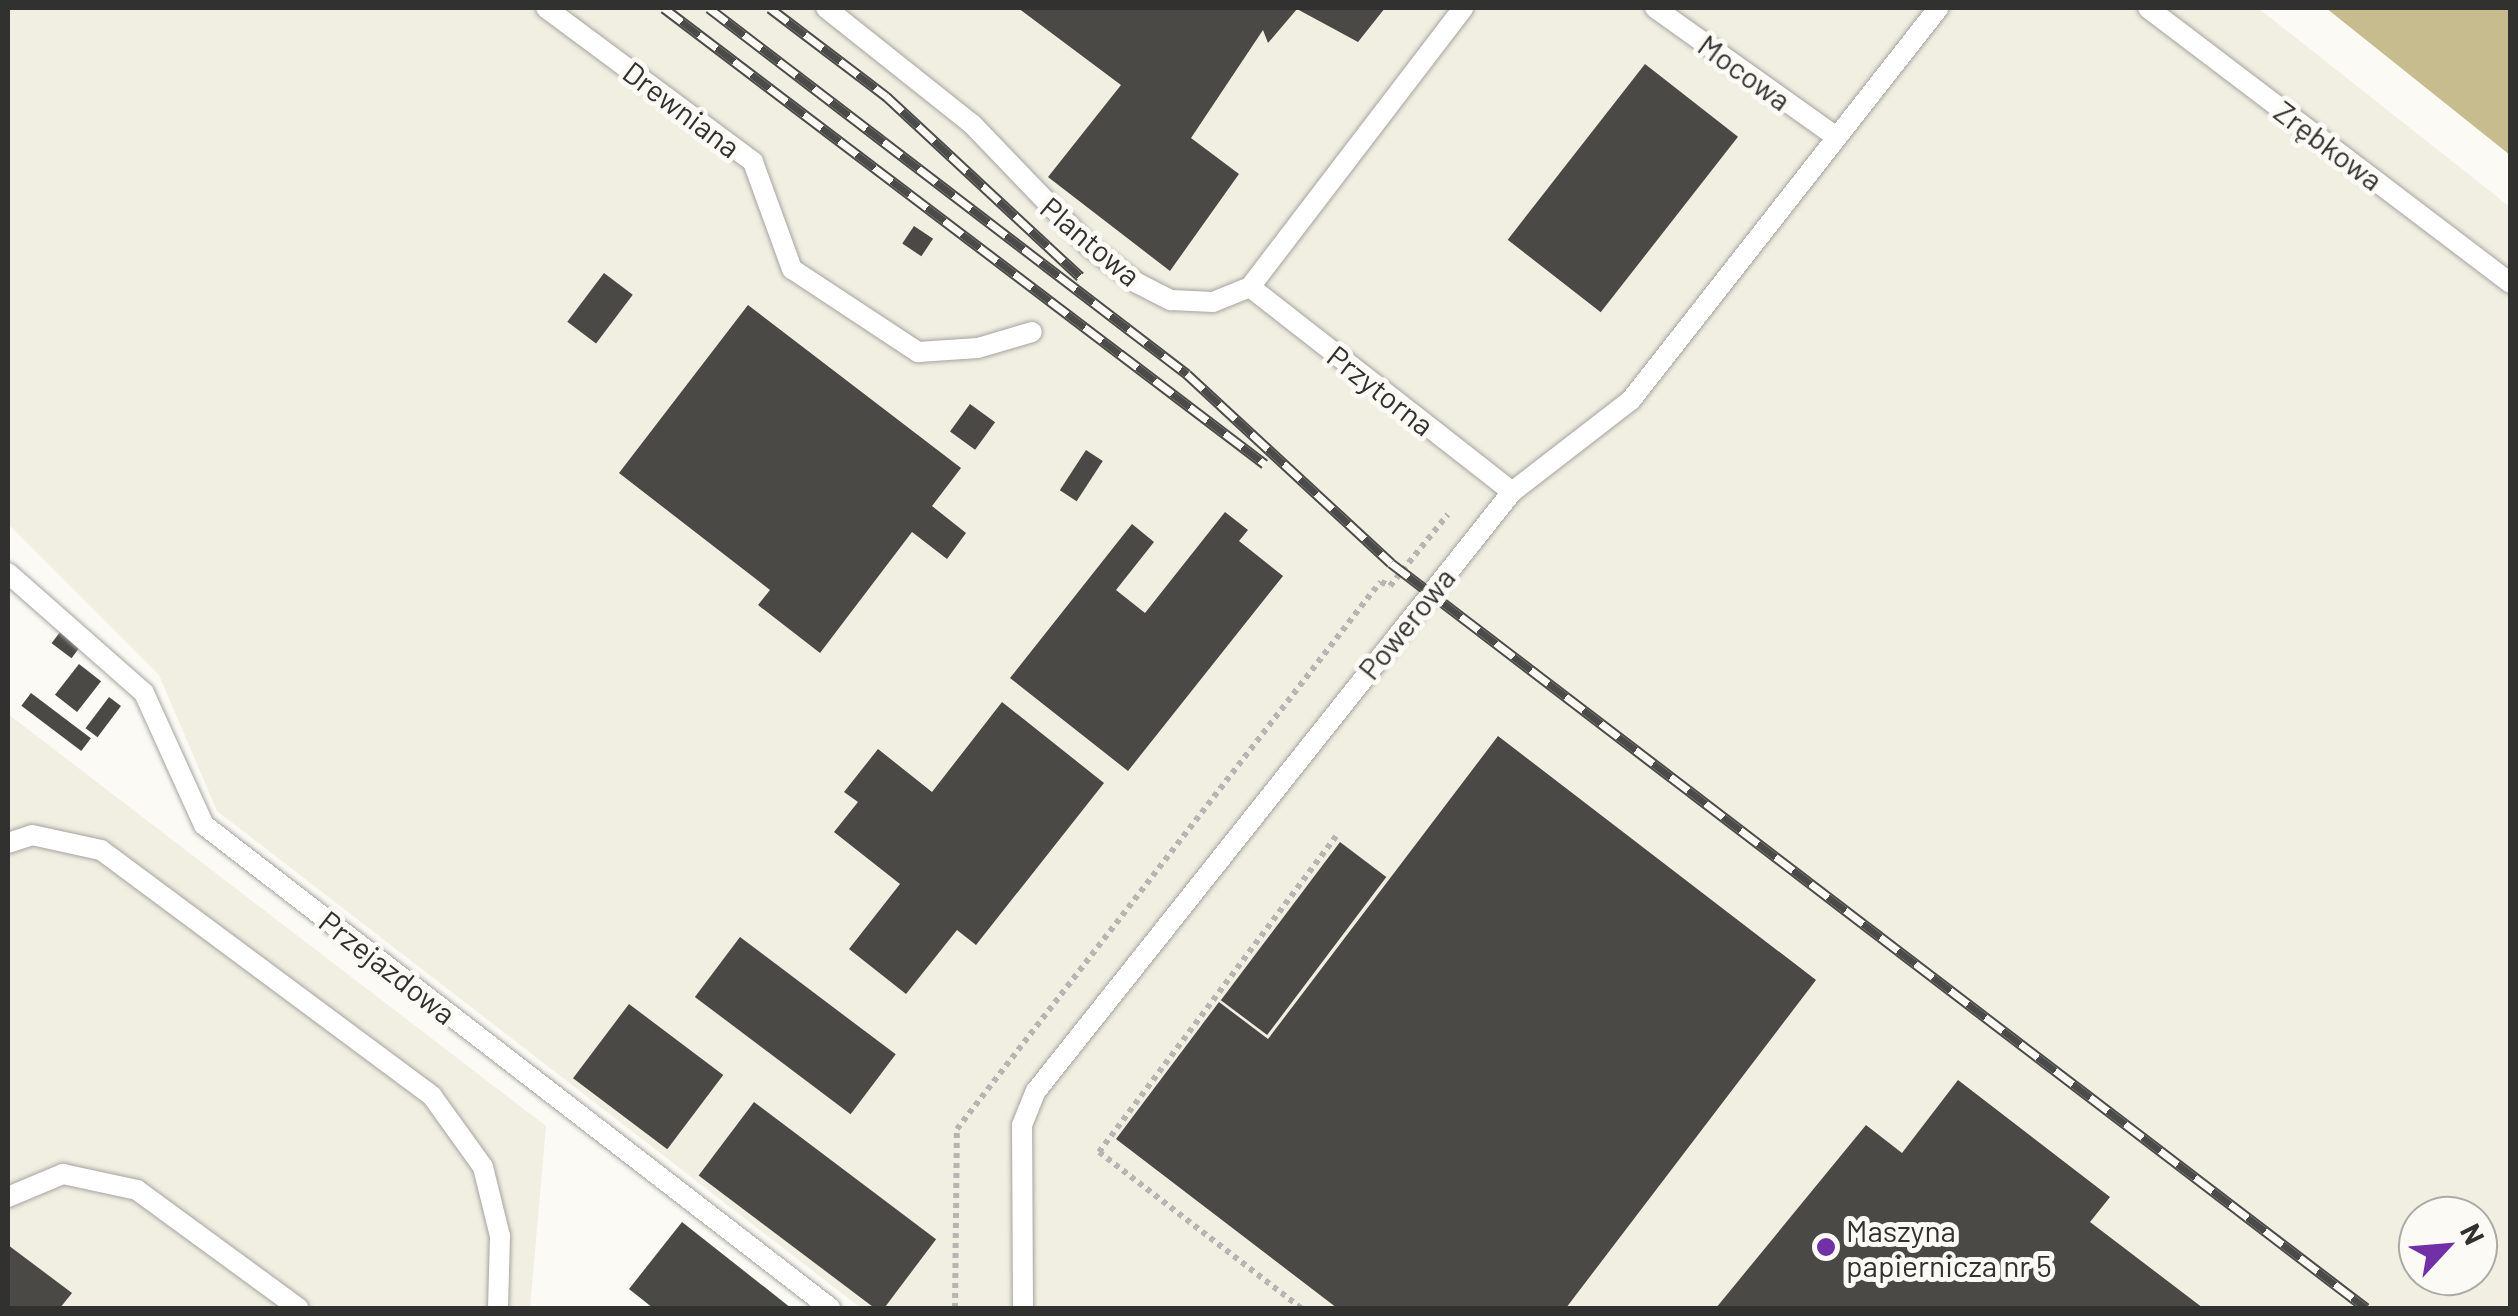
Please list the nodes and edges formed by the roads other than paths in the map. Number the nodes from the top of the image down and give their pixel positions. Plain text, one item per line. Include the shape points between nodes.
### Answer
1 (546, 8) edge
2 (826, 8) edge
3 (1463, 8) edge
4 (1655, 8) edge
5 (1938, 8) edge
6 (2148, 8) edge
7 (1835, 136) junction
8 (2510, 283) edge
9 (1250, 288) junction
10 (1032, 332) dead end
11 (1512, 492) junction
12 (8, 572) edge
13 (8, 842) edge
14 (8, 1197) edge
15 (298, 1308) edge
16 (498, 1308) edge
17 (830, 1308) edge
18 (1023, 1308) edge

1 - 10 lane, Drewniana via 753,162 792,269 918,352 978,348
2 - 9 lane, Plantowa via 972,124 1077,235 1136,283 1171,300 1213,302
3 - 9 lane
4 - 7 lane, Mocowa
5 - 7 lane, Powerowa
6 - 8 lane, Zrębkowa
7 - 11 lane, Powerowa via 1631,400
9 - 11 lane, Przytorna
11 - 18 lane, Powerowa via 1036,1091 1022,1124
12 - 17 lane, Przejazdowa via 144,693 204,825
13 - 16 lane via 32,836 101,850 432,1096 484,1167 500,1236
14 - 15 lane via 63,1174 137,1190

